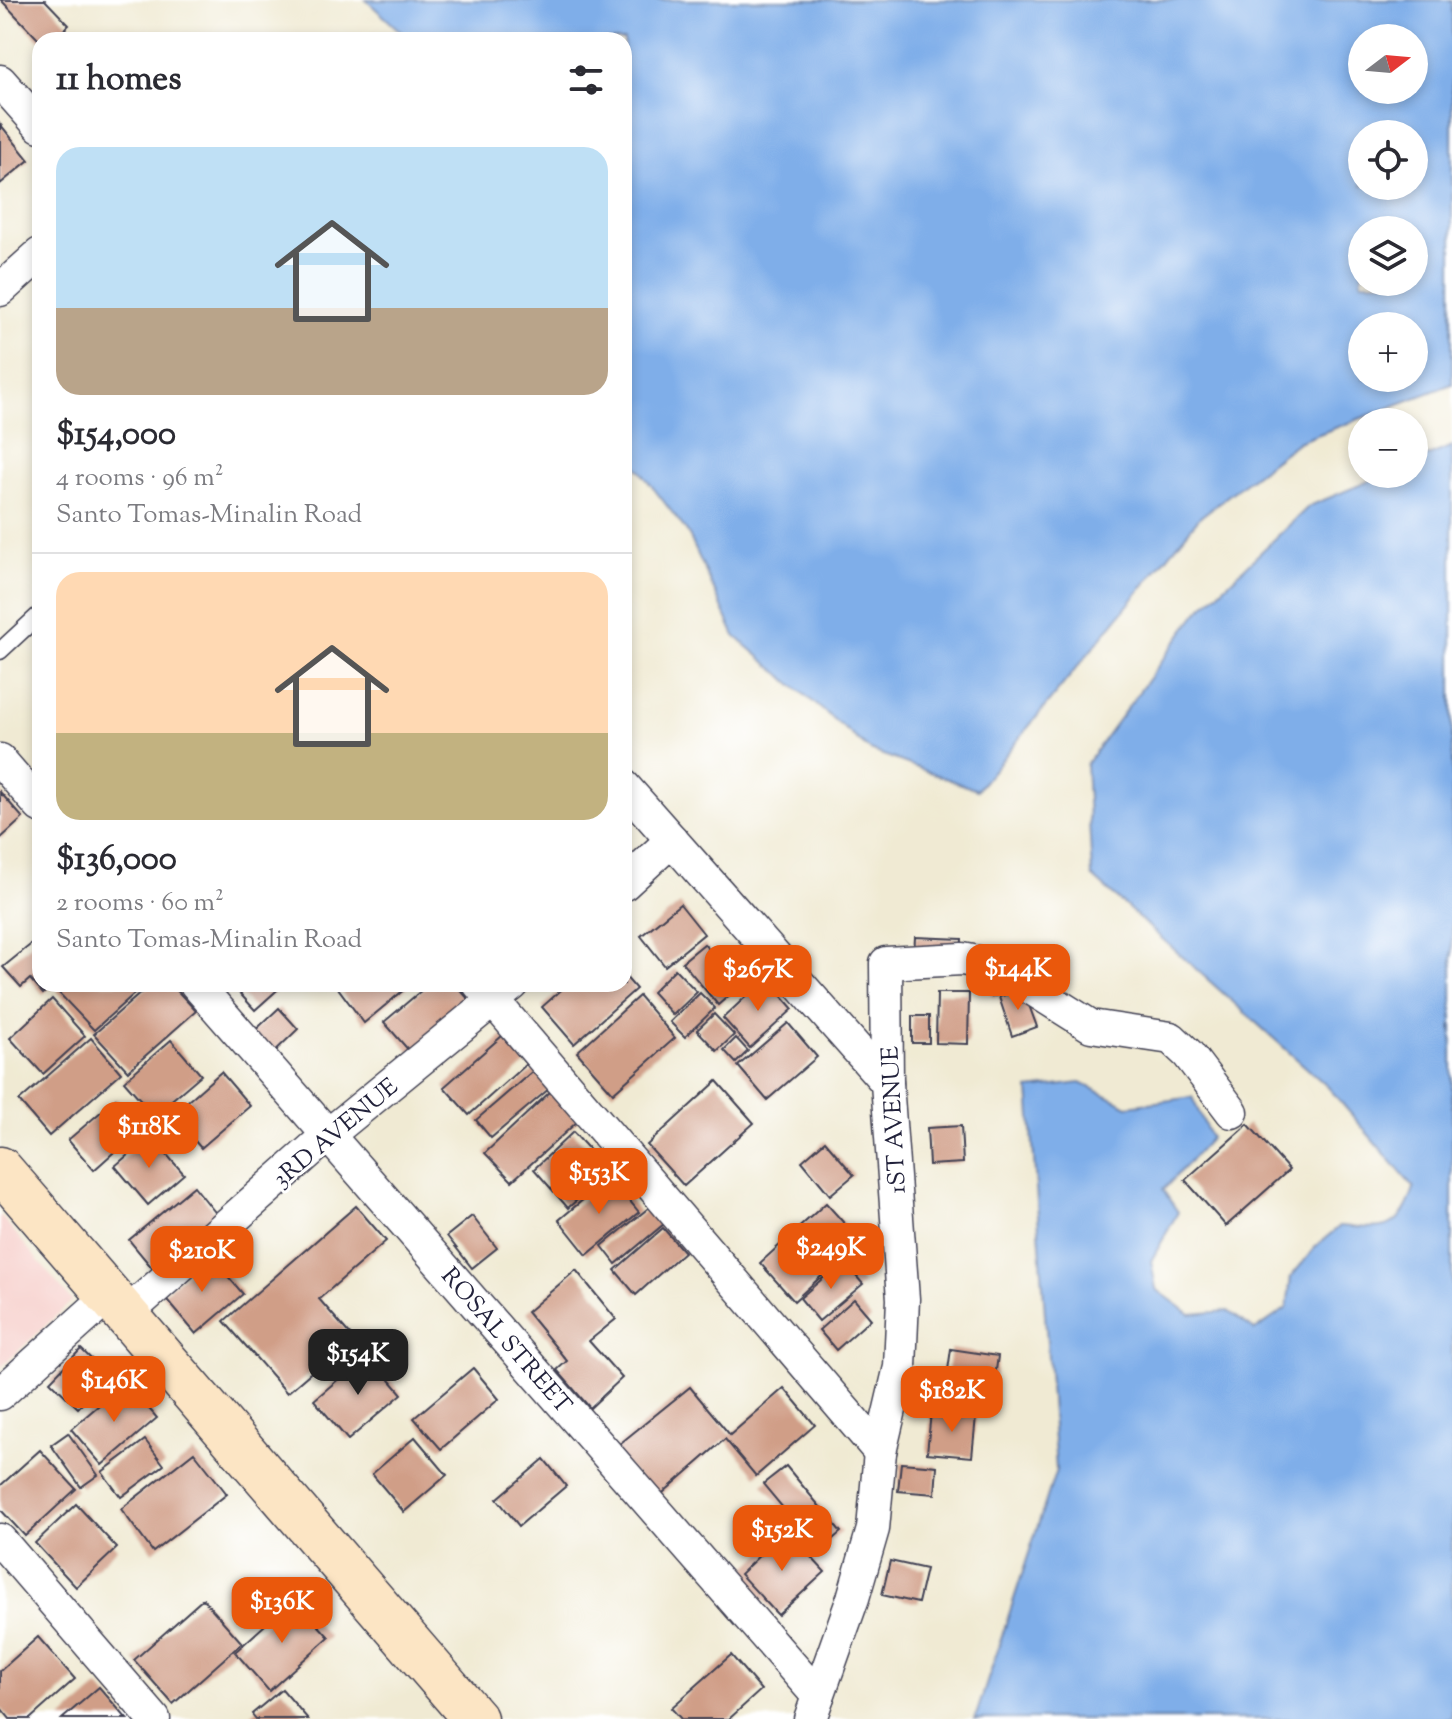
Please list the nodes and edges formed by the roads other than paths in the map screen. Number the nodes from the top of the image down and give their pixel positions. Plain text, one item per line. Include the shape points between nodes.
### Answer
1 (0, 81) edge
2 (32, 117) edge
3 (32, 261) edge
4 (0, 290) edge
5 (32, 621) edge
6 (0, 651) edge
7 (0, 760) edge
8 (632, 795) edge
9 (32, 797) edge
10 (672, 840) junction
11 (632, 877) edge
12 (203, 992) edge
13 (494, 992) edge
14 (498, 992) edge
15 (887, 1083) junction
16 (1232, 1112) dead end
17 (328, 1135) junction
18 (0, 1169) edge
19 (117, 1306) junction
20 (0, 1394) edge
21 (880, 1452) junction
22 (0, 1540) edge
23 (814, 1707) edge
24 (154, 1719) edge
25 (475, 1719) edge

1 - 2 street
3 - 4 street
5 - 6 lane
7 - 9 street
8 - 10 street
10 - 11 street
10 - 15 street
12 - 17 street, ROSAL STREET
13 - 17 street, 3RD AVENUE
14 - 21 street
15 - 16 street, 1ST AVENUE via 886,963 962,959 994,965 1091,1026 1171,1038
15 - 21 street, 1ST AVENUE via 903,1299 900,1367
17 - 19 street, 3RD AVENUE
17 - 23 street, ROSAL STREET
18 - 19 main road
19 - 20 street, 3RD AVENUE
19 - 25 main road
21 - 23 street, 1ST AVENUE via 873,1529
22 - 24 street

